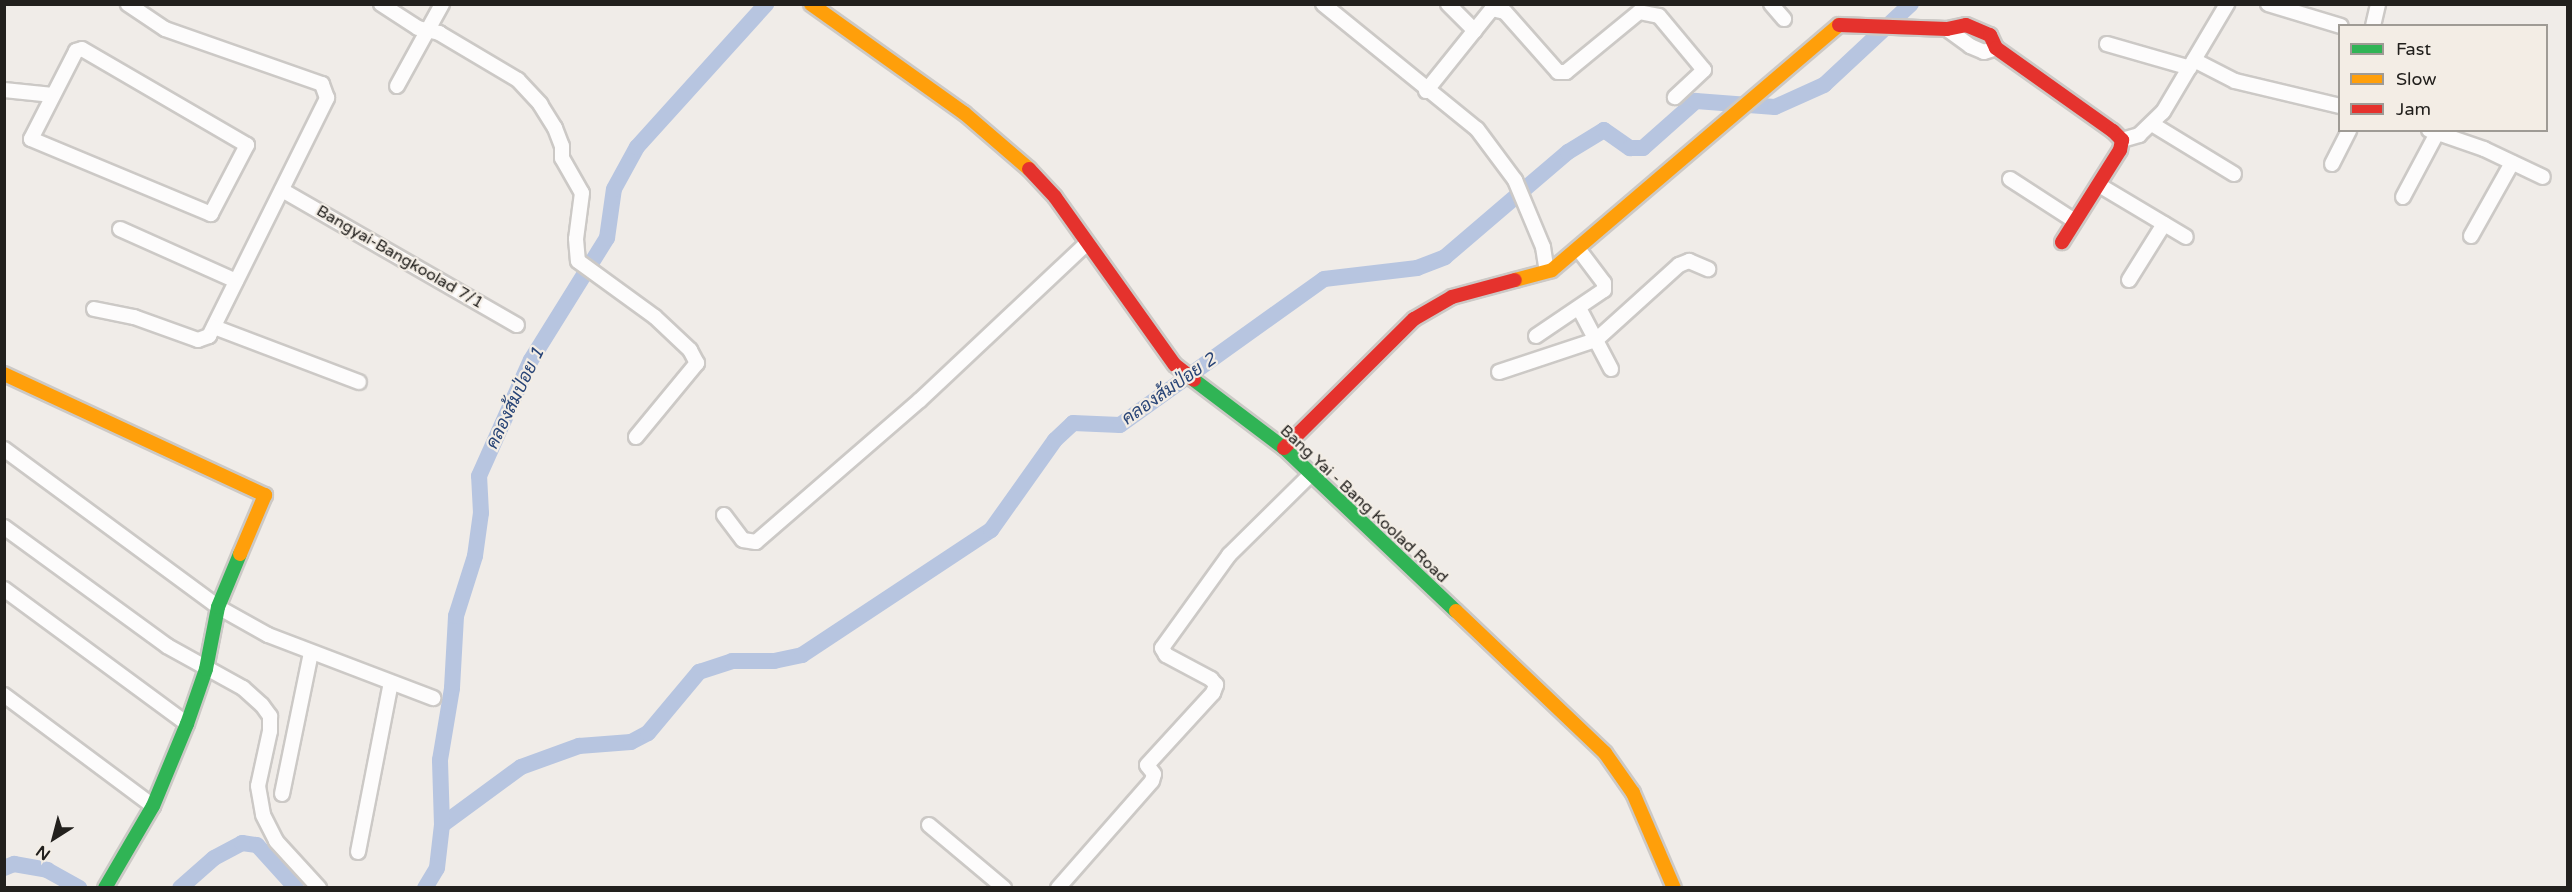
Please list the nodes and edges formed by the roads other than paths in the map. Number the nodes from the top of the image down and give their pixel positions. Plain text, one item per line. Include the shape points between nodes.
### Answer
1 (128, 4) edge
2 (381, 4) edge
3 (442, 4) edge
4 (811, 4) edge
5 (1323, 4) edge
6 (1344, 4) edge
7 (1448, 4) edge
8 (1771, 4) edge
9 (2227, 4) edge
10 (2268, 4) edge
11 (2378, 4) edge
12 (1494, 7) edge
13 (1658, 9) edge
14 (1334, 15) junction
15 (1784, 19) dead end
16 (2373, 24) edge
17 (2338, 25) edge
18 (430, 28) junction
19 (1475, 31) junction
20 (2107, 44) dead end
21 (2192, 64) junction
22 (397, 86) dead end
23 (4, 90) edge
24 (1426, 91) junction
25 (53, 95) junction
26 (1675, 97) dead end
27 (2338, 105) edge
28 (2152, 124) junction
29 (2348, 132) edge
30 (2433, 132) edge
31 (2122, 140) junction
32 (2512, 163) junction
33 (2332, 164) dead end
34 (2234, 174) dead end
35 (2543, 177) dead end
36 (2010, 179) dead end
37 (2099, 185) junction
38 (282, 190) junction
39 (2403, 197) dead end
40 (2075, 221) junction
41 (2164, 224) junction
42 (120, 229) dead end
43 (2471, 236) dead end
44 (2186, 237) dead end
45 (2062, 242) dead end
46 (1087, 243) junction
47 (1579, 250) junction
48 (1708, 269) dead end
49 (1546, 271) junction
50 (2129, 280) dead end
51 (236, 281) junction
52 (1579, 308) junction
53 (94, 309) dead end
54 (517, 325) dead end
55 (214, 327) junction
56 (1536, 336) dead end
57 (1596, 340) junction
58 (1611, 369) dead end
59 (1499, 372) dead end
60 (4, 374) edge
61 (359, 382) dead end
62 (636, 437) dead end
63 (1284, 448) junction
64 (4, 449) edge
65 (1311, 474) junction
66 (724, 515) dead end
67 (4, 527) edge
68 (7, 597) edge
69 (218, 608) junction
70 (311, 653) junction
71 (207, 669) junction
72 (391, 683) junction
73 (4, 695) edge
74 (433, 698) dead end
75 (188, 724) junction
76 (282, 794) dead end
77 (153, 806) junction
78 (928, 825) dead end
79 (358, 852) dead end
80 (105, 888) edge
81 (319, 888) edge
82 (1004, 888) edge
83 (1058, 888) edge
84 (1674, 888) edge

1 - 38 street via 165,29 322,84 327,98
2 - 18 street via 418,27
3 - 18 street
4 - 46 street, Bang Yai - Bang Koolad Road via 964,113 1013,153 1055,197
5 - 14 street
6 - 14 street
7 - 19 street
8 - 15 street
9 - 21 street
10 - 17 street
11 - 16 street
12 - 13 street via 1505,12 1558,72 1566,72 1639,12
12 - 19 street
13 - 26 street via 1704,69
14 - 24 street
18 - 22 street
18 - 62 street via 518,80 555,128 562,158 582,193 576,239 578,261 655,317 690,350 697,363
19 - 24 street
20 - 21 street
21 - 27 street via 2235,81
21 - 28 street
23 - 25 street
24 - 49 street via 1477,129 1515,180 1543,247
25 - 25 street via 76,51 81,49 244,142 247,148 216,209 205,214 31,139
28 - 31 street via 2139,135
28 - 34 street
29 - 33 street
30 - 32 street
30 - 39 street
31 - 37 street
31 - 47 street via 1996,48 1990,34 1978,29 1966,25 1947,29 1836,25
32 - 35 street
32 - 43 street
36 - 40 street
37 - 40 street
37 - 41 street
38 - 51 street
38 - 54 street, Bangyai-Bangkoolad 7/1
40 - 45 street
41 - 44 street
41 - 50 street
42 - 51 street
46 - 63 street, Bang Yai - Bang Koolad Road via 1175,365
46 - 66 street via 920,400 756,542 743,540
47 - 49 street
47 - 52 street via 1604,283 1604,290
48 - 57 street via 1689,261 1679,265
49 - 63 street via 1452,297 1414,319
51 - 55 street
52 - 56 street
52 - 57 street
53 - 55 street via 134,317 198,340 209,336
55 - 61 street
57 - 58 street
57 - 59 street
60 - 69 street via 265,495
63 - 65 street, Bang Yai - Bang Koolad Road
64 - 69 street
65 - 83 street via 1229,555 1162,648 1166,656 1210,679 1216,685 1213,693 1147,765 1154,774 1152,781
65 - 84 street, Bang Yai - Bang Koolad Road via 1605,753 1634,793
67 - 71 street via 166,646
68 - 75 street
69 - 70 street
69 - 71 street
70 - 72 street
70 - 76 street
71 - 75 street
71 - 81 street via 243,688 270,716 258,786 263,815 276,841
72 - 74 street
72 - 79 street
73 - 77 street
75 - 77 street
77 - 80 street
78 - 82 street

